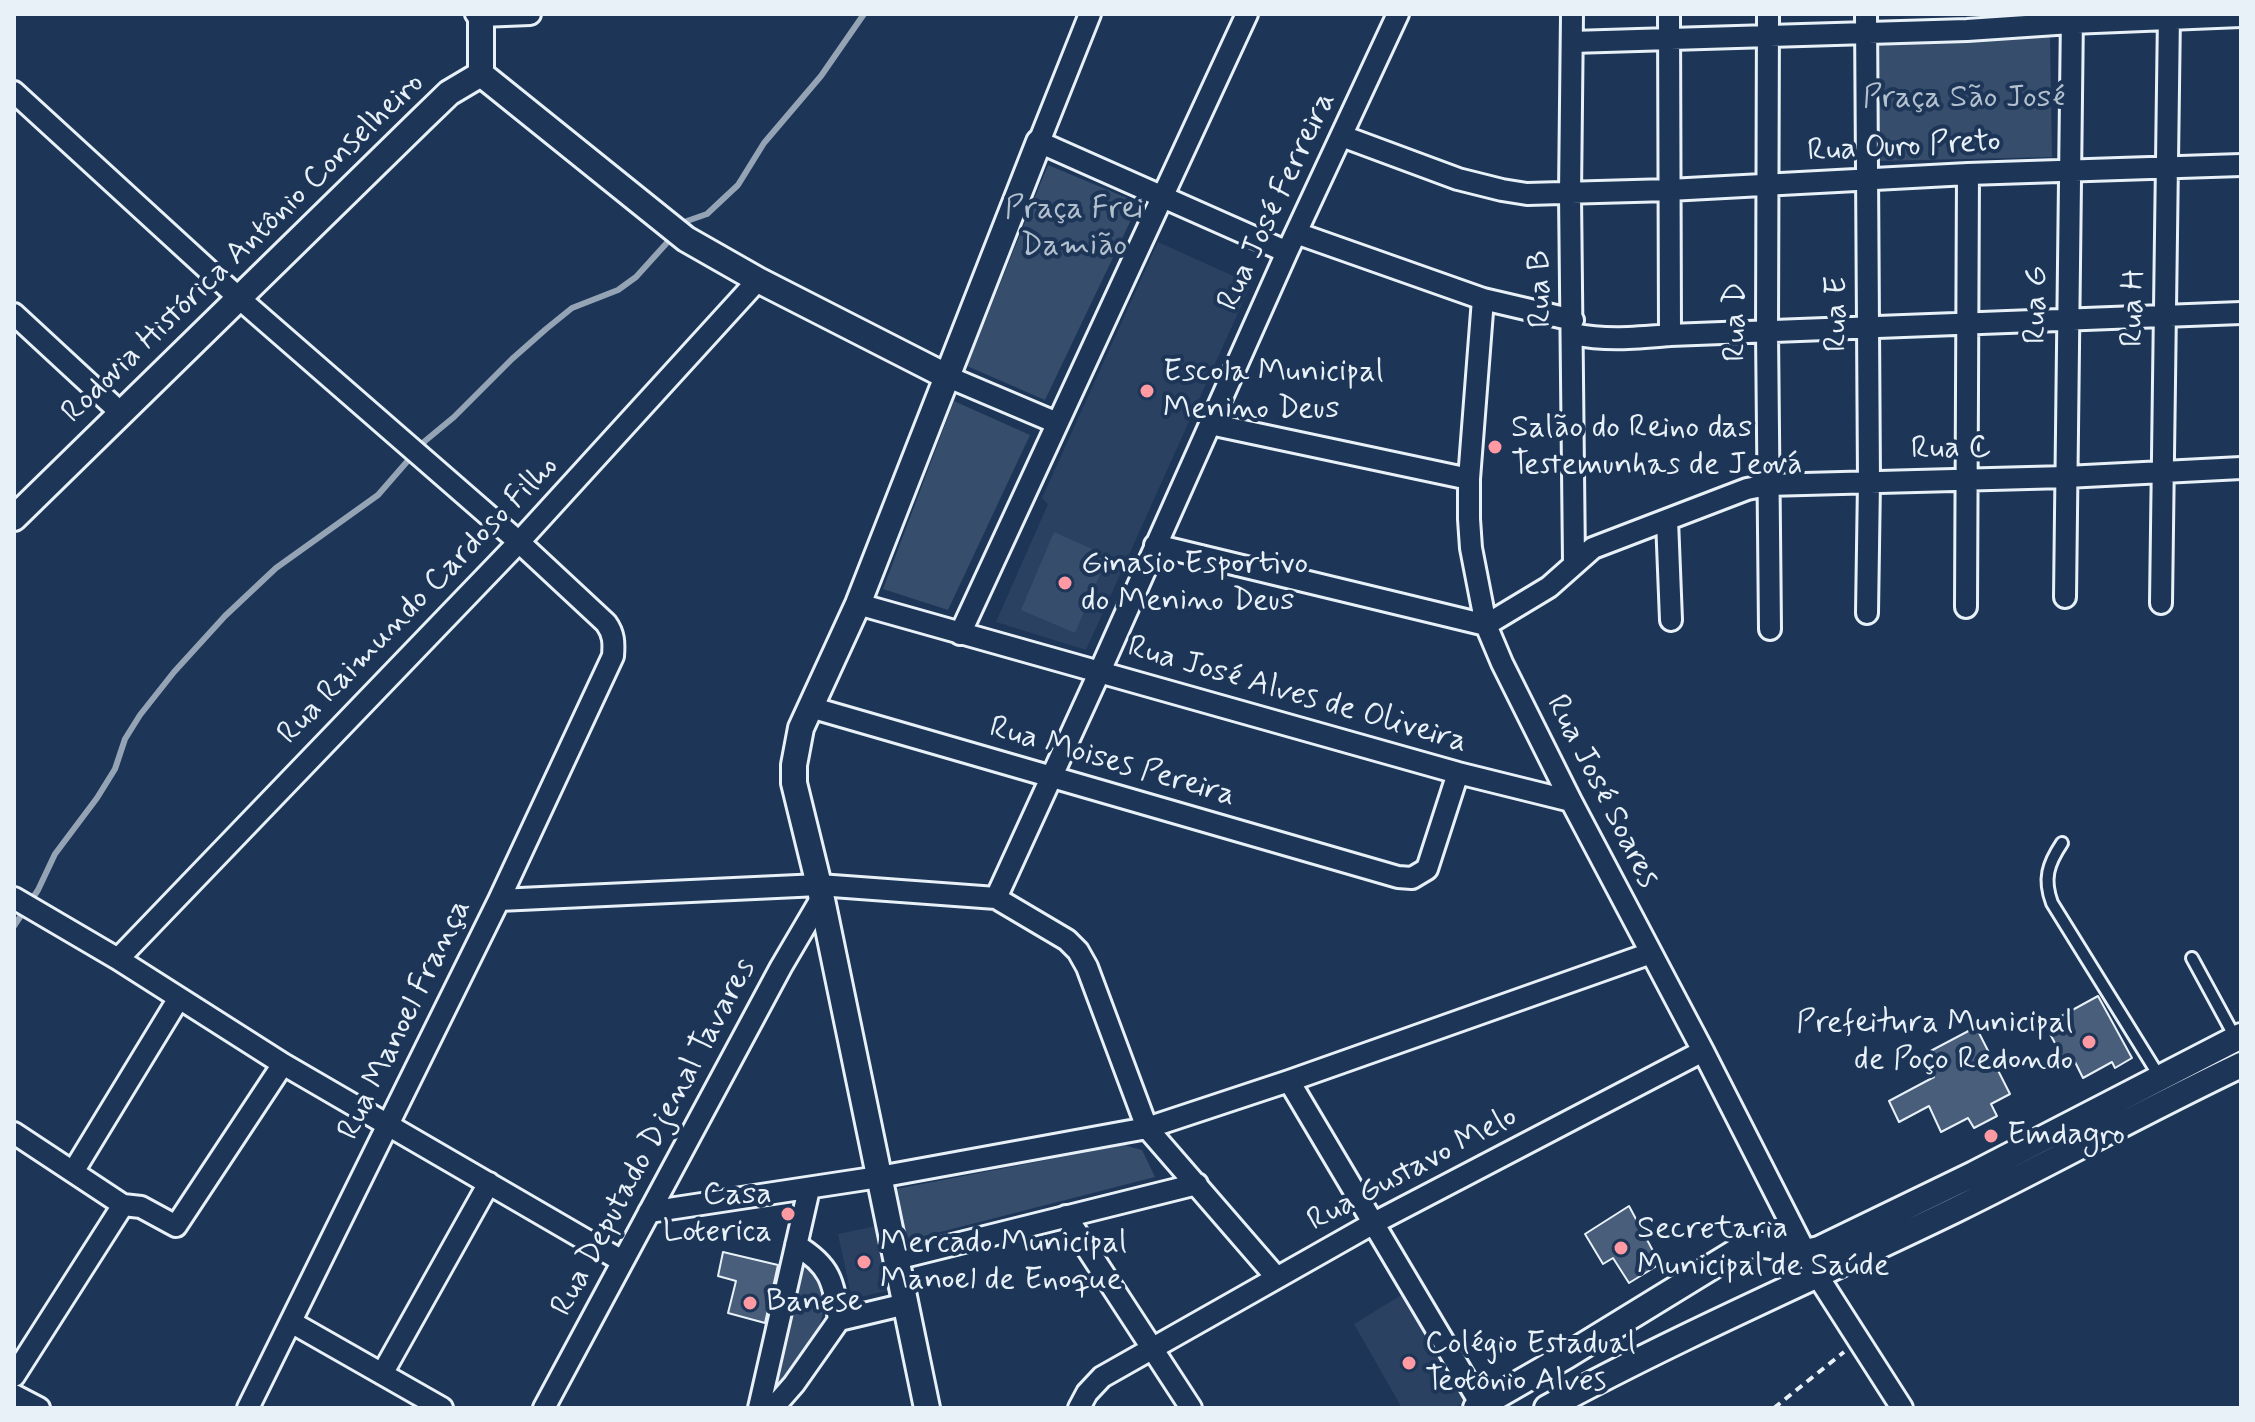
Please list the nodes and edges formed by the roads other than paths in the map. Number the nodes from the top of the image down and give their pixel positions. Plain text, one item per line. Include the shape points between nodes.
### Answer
1 (530, 14) edge
2 (1090, 14) edge
3 (1247, 14) edge
4 (1398, 14) edge
5 (1572, 14) edge
6 (1669, 14) edge
7 (1768, 14) edge
8 (479, 15) edge
9 (2241, 16) edge
10 (2169, 17) edge
11 (2072, 18) edge
12 (1866, 23) edge
13 (1768, 35) junction
14 (1669, 40) junction
15 (1572, 42) junction
16 (481, 74) junction
17 (14, 92) edge
18 (1342, 136) junction
19 (1039, 142) junction
20 (2241, 165) edge
21 (2166, 167) junction
22 (2070, 171) junction
23 (1968, 174) junction
24 (1866, 179) junction
25 (1767, 185) junction
26 (1669, 190) junction
27 (1570, 194) junction
28 (1163, 196) junction
29 (1292, 242) junction
30 (758, 280) junction
31 (240, 299) junction
32 (1483, 299) junction
33 (2241, 313) edge
34 (14, 314) edge
35 (2165, 316) junction
36 (2068, 319) junction
37 (1967, 322) junction
38 (1573, 327) junction
39 (1868, 327) junction
40 (1767, 332) junction
41 (1670, 335) junction
42 (946, 376) junction
43 (121, 413) junction
44 (1057, 423) junction
45 (1210, 424) junction
46 (2241, 468) edge
47 (2163, 472) junction
48 (2066, 477) junction
49 (1469, 479) junction
50 (1966, 479) junction
51 (1869, 482) junction
52 (1767, 485) junction
53 (14, 518) edge
54 (1667, 520) junction
55 (519, 542) junction
56 (1155, 545) junction
57 (1574, 562) junction
58 (2065, 597) dead end
59 (2161, 603) dead end
60 (858, 604) junction
61 (1966, 607) dead end
62 (1867, 613) dead end
63 (1671, 620) dead end
64 (1486, 625) junction
65 (1770, 629) dead end
66 (960, 634) junction
67 (1100, 671) junction
68 (810, 707) junction
69 (1458, 773) junction
70 (1052, 777) junction
71 (1571, 801) junction
72 (2062, 843) dead end
73 (820, 892) junction
74 (996, 898) junction
75 (15, 899) edge
76 (499, 900) junction
77 (1651, 953) junction
78 (2192, 958) dead end
79 (118, 959) junction
80 (179, 998) junction
81 (2239, 1041) edge
82 (1703, 1051) junction
83 (283, 1064) junction
84 (2241, 1065) edge
85 (1289, 1081) junction
86 (2166, 1088) junction
87 (389, 1125) junction
88 (1147, 1128) junction
89 (14, 1133) edge
90 (73, 1172) junction
91 (879, 1177) junction
92 (489, 1183) junction
93 (1197, 1184) junction
94 (1980, 1185) junction
95 (809, 1189) junction
96 (123, 1205) junction
97 (649, 1212) junction
98 (1066, 1216) junction
99 (1372, 1224) junction
100 (796, 1245) junction
101 (1808, 1253) junction
102 (896, 1259) junction
103 (622, 1261) junction
104 (1817, 1275) junction
105 (1277, 1278) junction
106 (906, 1304) junction
107 (839, 1320) junction
108 (291, 1322) junction
109 (22, 1345) edge
110 (1155, 1350) junction
111 (1568, 1355) junction
112 (382, 1374) junction
113 (14, 1376) edge
114 (1586, 1387) junction
115 (14, 1395) edge
116 (1480, 1407) edge
117 (39, 1408) edge
118 (248, 1408) edge
119 (442, 1408) edge
120 (544, 1408) edge
121 (759, 1408) edge
122 (773, 1408) edge
123 (927, 1408) edge
124 (1079, 1408) edge
125 (1191, 1408) edge
126 (1547, 1408) edge
127 (1902, 1408) edge

1 - 8 street
2 - 19 street
3 - 28 street
4 - 18 street, Rua José Ferreira
5 - 15 street, Rua B
6 - 14 street
7 - 13 street, Rua D
8 - 16 street
9 - 10 street
10 - 11 street
10 - 21 street, Rua H
11 - 12 street via 1967,30
11 - 22 street, Rua G
12 - 13 street
12 - 24 street, Rua E
13 - 14 street
13 - 25 street, Rua D
14 - 15 street
14 - 26 street
15 - 27 street, Rua B
16 - 30 street via 686,239
16 - 31 street, Rodovia Histórica Antônio Conselheiro via 449,93
17 - 31 street
18 - 27 street, Rua Ouro Preto via 1483,186
18 - 29 street, Rua José Ferreira
19 - 28 street
19 - 42 street
20 - 21 street, Rua Ouro Preto
21 - 22 street, Rua Ouro Preto
21 - 35 street, Rua H
22 - 23 street, Rua Ouro Preto
22 - 36 street, Rua G
23 - 24 street, Rua Ouro Preto
23 - 37 street
24 - 25 street, Rua Ouro Preto
24 - 39 street, Rua E
25 - 26 street, Rua Ouro Preto
25 - 40 street, Rua D
26 - 27 street, Rua Ouro Preto
26 - 41 street
27 - 38 street, Rua B
28 - 29 street
28 - 44 street
29 - 32 street
29 - 45 street, Rua José Ferreira
30 - 42 street
30 - 55 street, Rua Raimundo Cardoso Filho
31 - 43 street, Rodovia Histórica Antônio Conselheiro
31 - 55 street
32 - 38 street
32 - 49 street, Rua José Soares
33 - 35 street
34 - 43 street
35 - 36 street
35 - 47 street, Rua H
36 - 37 street
36 - 48 street, Rua G
37 - 39 street
37 - 50 street
38 - 41 street via 1604,340
38 - 57 street, Rua B
39 - 40 street
39 - 51 street, Rua E
40 - 41 street
40 - 52 street, Rua D
42 - 44 street
42 - 60 street
43 - 53 street, Rodovia Histórica Antônio Conselheiro
44 - 66 street
45 - 49 street
45 - 56 street, Rua José Ferreira
46 - 47 street, Rua C
47 - 48 street, Rua C
47 - 59 street, Rua H
48 - 50 street, Rua C
48 - 58 street, Rua G
49 - 64 street, Rua José Soares via 1471,548
50 - 51 street, Rua C
50 - 61 street
51 - 52 street, Rua C
51 - 62 street, Rua E
52 - 54 street, Rua C
52 - 65 street, Rua D
54 - 57 street, Rua C via 1614,538
54 - 63 street
55 - 76 street, Rua Manoel França via 606,623 612,632 613,656
55 - 79 street, Rua Raimundo Cardoso Filho
56 - 64 street
56 - 67 street, Rua José Ferreira
57 - 64 street, Rua C via 1549,587
60 - 66 street
60 - 68 street
64 - 71 street, Rua José Soares
66 - 67 street, Rua José Alves de Oliveira
67 - 69 street, Rua José Alves de Oliveira
67 - 70 street, Rua José Ferreira
68 - 70 street, Rua Moises Pereira
68 - 73 street via 796,745 794,783
69 - 70 street, Rua Moises Pereira via 1427,869 1412,878
69 - 71 street, Rua José Alves de Oliveira
70 - 74 street, Rua José Ferreira
71 - 77 street, Rua José Soares
72 - 86 lane via 2047,869 2052,903
73 - 74 street
73 - 76 street
73 - 91 street
73 - 97 street, Rua Deputado Djenal Tavares
74 - 88 street via 1078,951
75 - 79 street
76 - 87 street, Rua Manoel França
77 - 82 street, Rua José Soares
77 - 85 street
78 - 81 lane
79 - 80 street
80 - 83 street
80 - 90 street
81 - 86 street
82 - 99 street, Rua Gustavo Melo
82 - 101 street, Rua José Soares
83 - 87 street
83 - 96 street via 176,1226 141,1207
84 - 86 street
85 - 88 street
85 - 99 street
86 - 94 street
87 - 92 street
87 - 108 street, Rua Manoel França
88 - 91 street
88 - 93 street
89 - 90 street
90 - 96 street
91 - 95 street
91 - 102 street
92 - 103 street
92 - 112 street
93 - 98 street
93 - 105 street
94 - 101 street
94 - 104 street
95 - 97 street
95 - 100 street
96 - 109 street
97 - 103 street, Rua Deputado Djenal Tavares
98 - 102 street
98 - 110 street
99 - 105 street, Rua Gustavo Melo
99 - 116 street
100 - 107 street via 824,1266
100 - 121 street
101 - 104 street, Rua José Soares
101 - 111 street via 1762,1244 1744,1247
102 - 106 street
103 - 120 street, Rua Deputado Djenal Tavares
104 - 114 street
104 - 127 street, Rua José Soares
105 - 110 street, Rua Gustavo Melo
106 - 107 street
106 - 123 street
107 - 122 street
108 - 112 street
108 - 118 street, Rua Manoel França
109 - 113 street
110 - 124 street, Rua Gustavo Melo via 1102,1377
110 - 125 street
111 - 114 street
111 - 116 street
112 - 119 street
114 - 126 street
115 - 117 street

